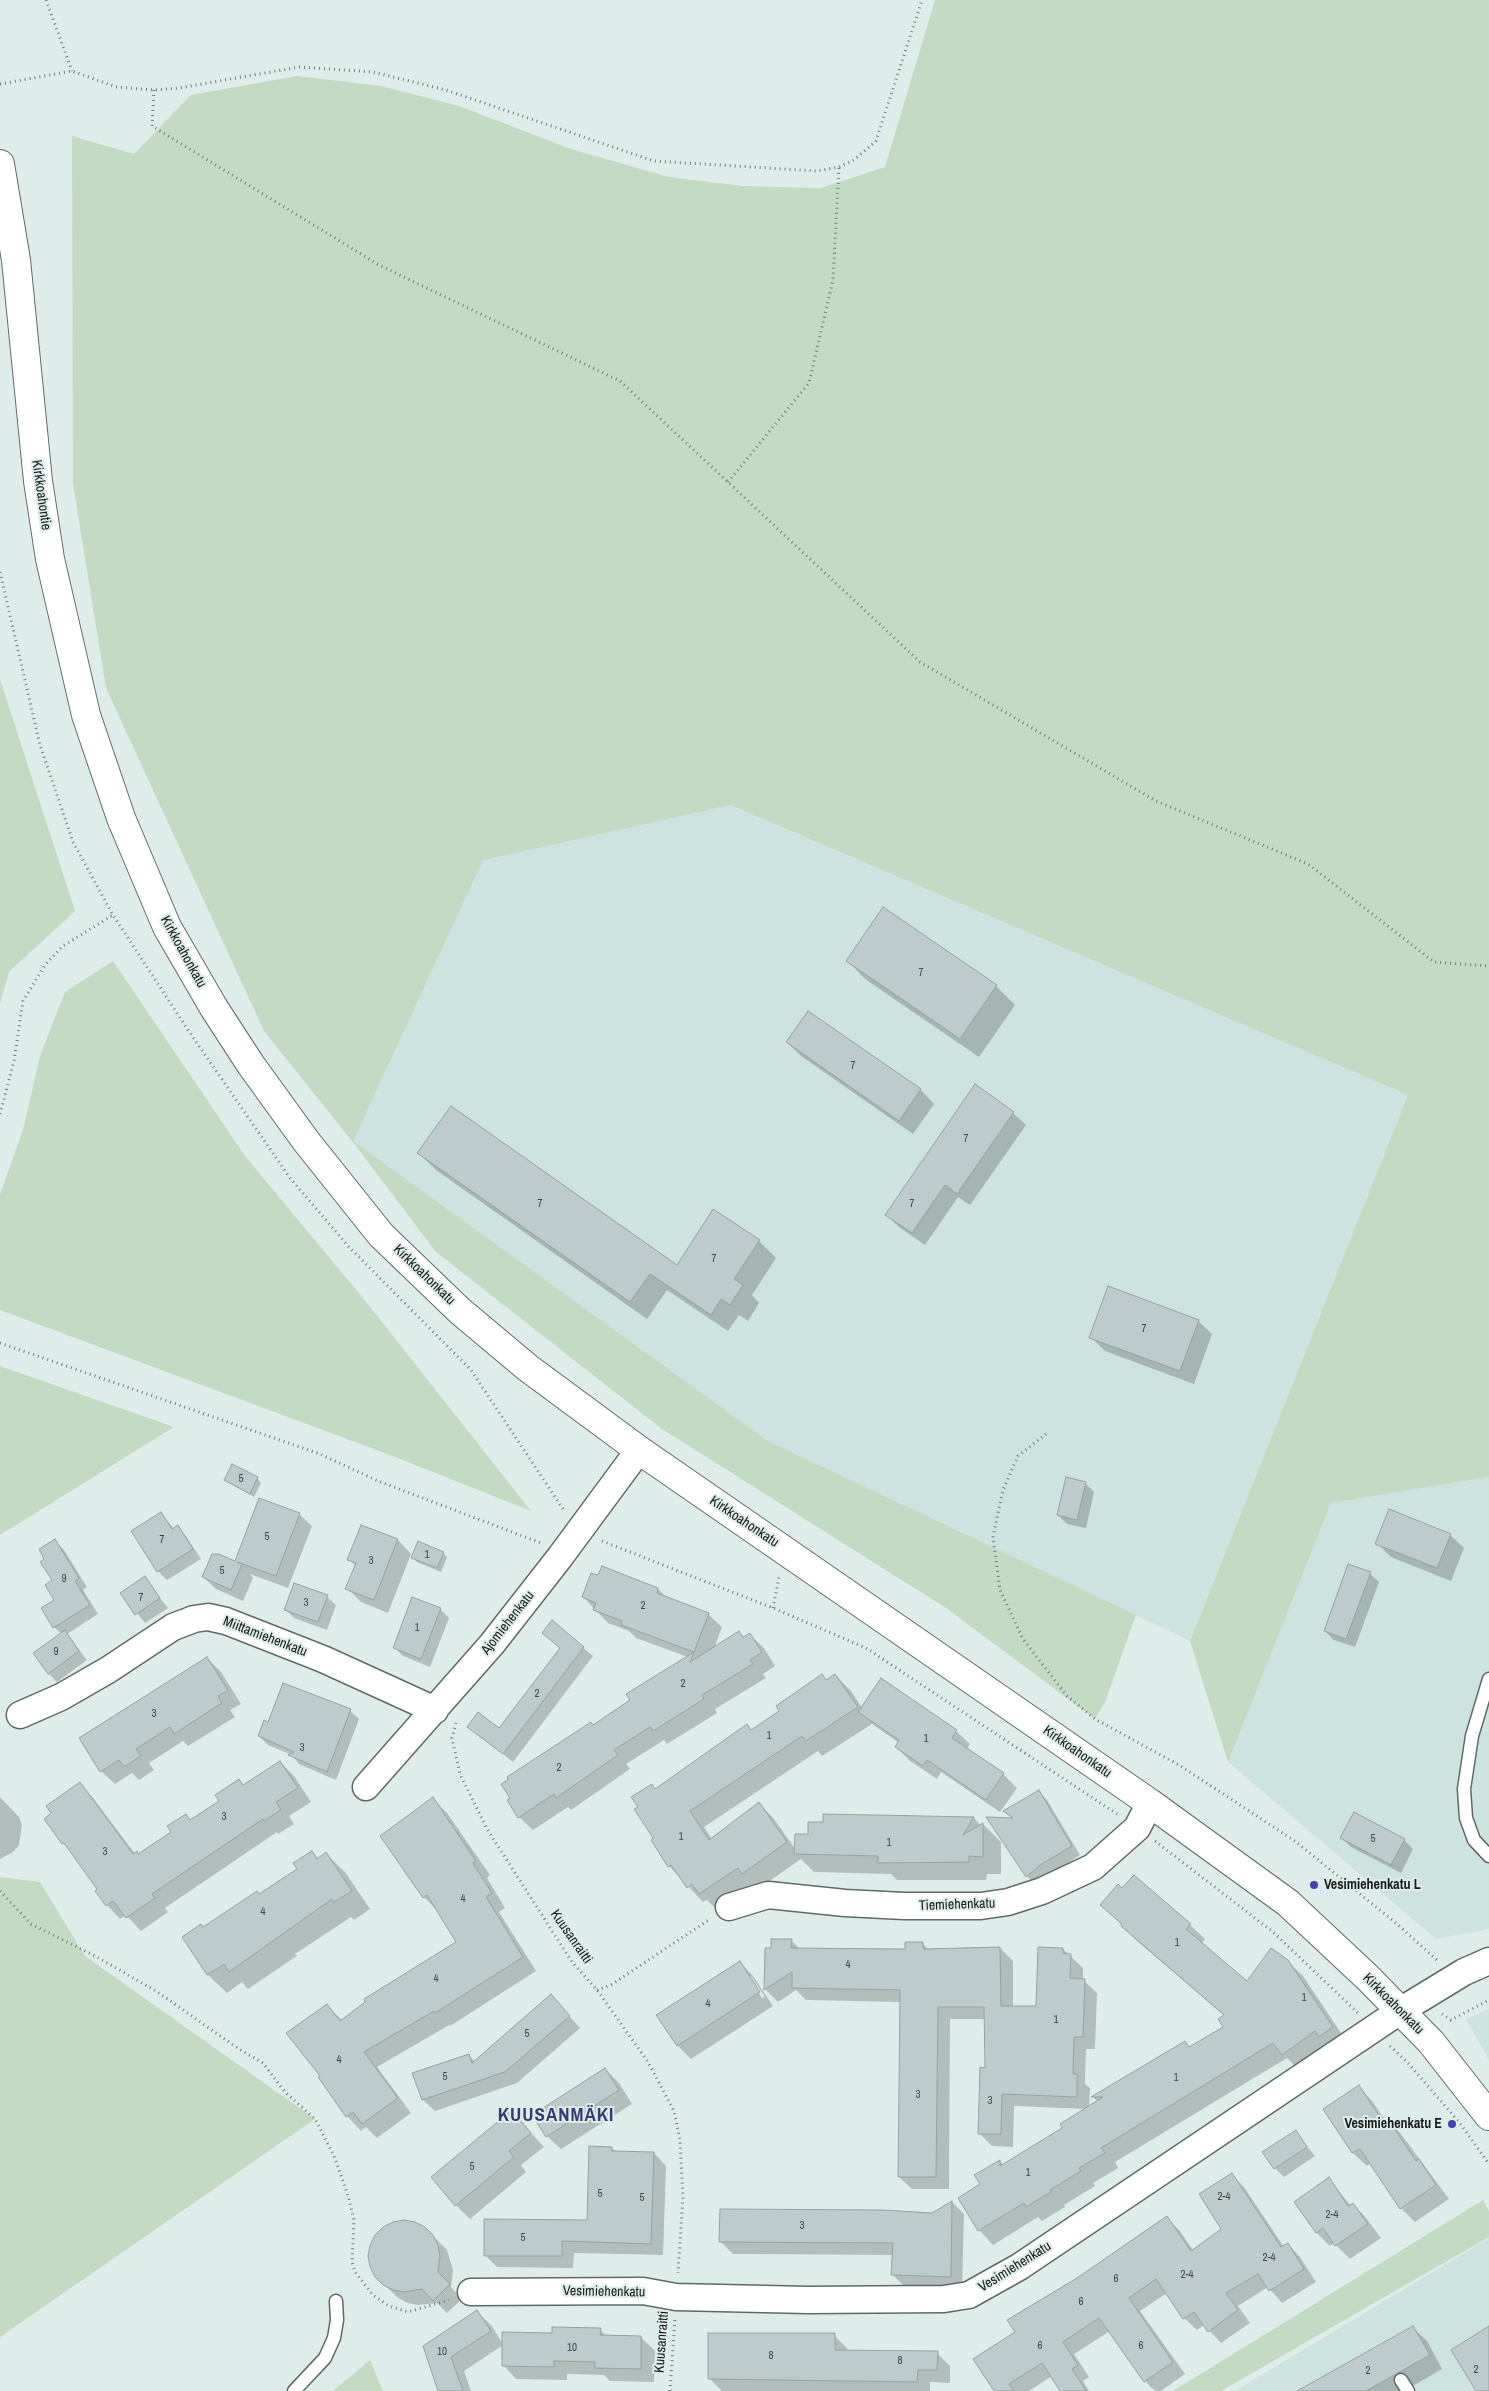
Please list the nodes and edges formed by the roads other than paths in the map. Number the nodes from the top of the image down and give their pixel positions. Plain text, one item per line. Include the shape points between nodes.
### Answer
1 (0, 164) edge
2 (121, 818) joint
3 (638, 1450) junction
4 (1489, 1679) edge
5 (20, 1715) dead end
6 (446, 1716) junction
7 (366, 1787) dead end
8 (1150, 1803) junction
9 (1489, 1856) edge
10 (729, 1907) road end
11 (1489, 1961) edge
12 (1411, 2005) junction
13 (1489, 2116) edge
14 (471, 2292) road end
15 (336, 2301) dead end
16 (1401, 2380) dead end
17 (294, 2391) edge
18 (1408, 2391) edge

1 - 2 street, Kirkkoahontie via 16,260 38,481 50,559 86,715
2 - 3 street, Kirkkoahonkatu via 167,927 214,1008 306,1141 382,1235 460,1310 521,1362
3 - 6 street, Ajomiehenkatu via 560,1558 492,1644
3 - 8 street, Kirkkoahonkatu
4 - 9 lane via 1472,1736 1464,1789 1466,1818 1474,1840
5 - 6 street, Miittamiehenkatu via 69,1693 173,1626 208,1617 323,1659
6 - 7 street, Ajomiehenkatu
8 - 10 street, Tiemiehenkatu via 1137,1828 1092,1866 1042,1891 1008,1902 981,1906 904,1906 768,1895
8 - 12 street, Kirkkoahonkatu via 1288,1903 1367,1977
11 - 12 street, Vesimiehenkatu
12 - 13 street, Kirkkoahonkatu via 1431,2042
12 - 14 street, Vesimiehenkatu via 1019,2267 969,2295 944,2300 676,2297 643,2291
15 - 17 lane via 338,2320 325,2358
16 - 18 lane

